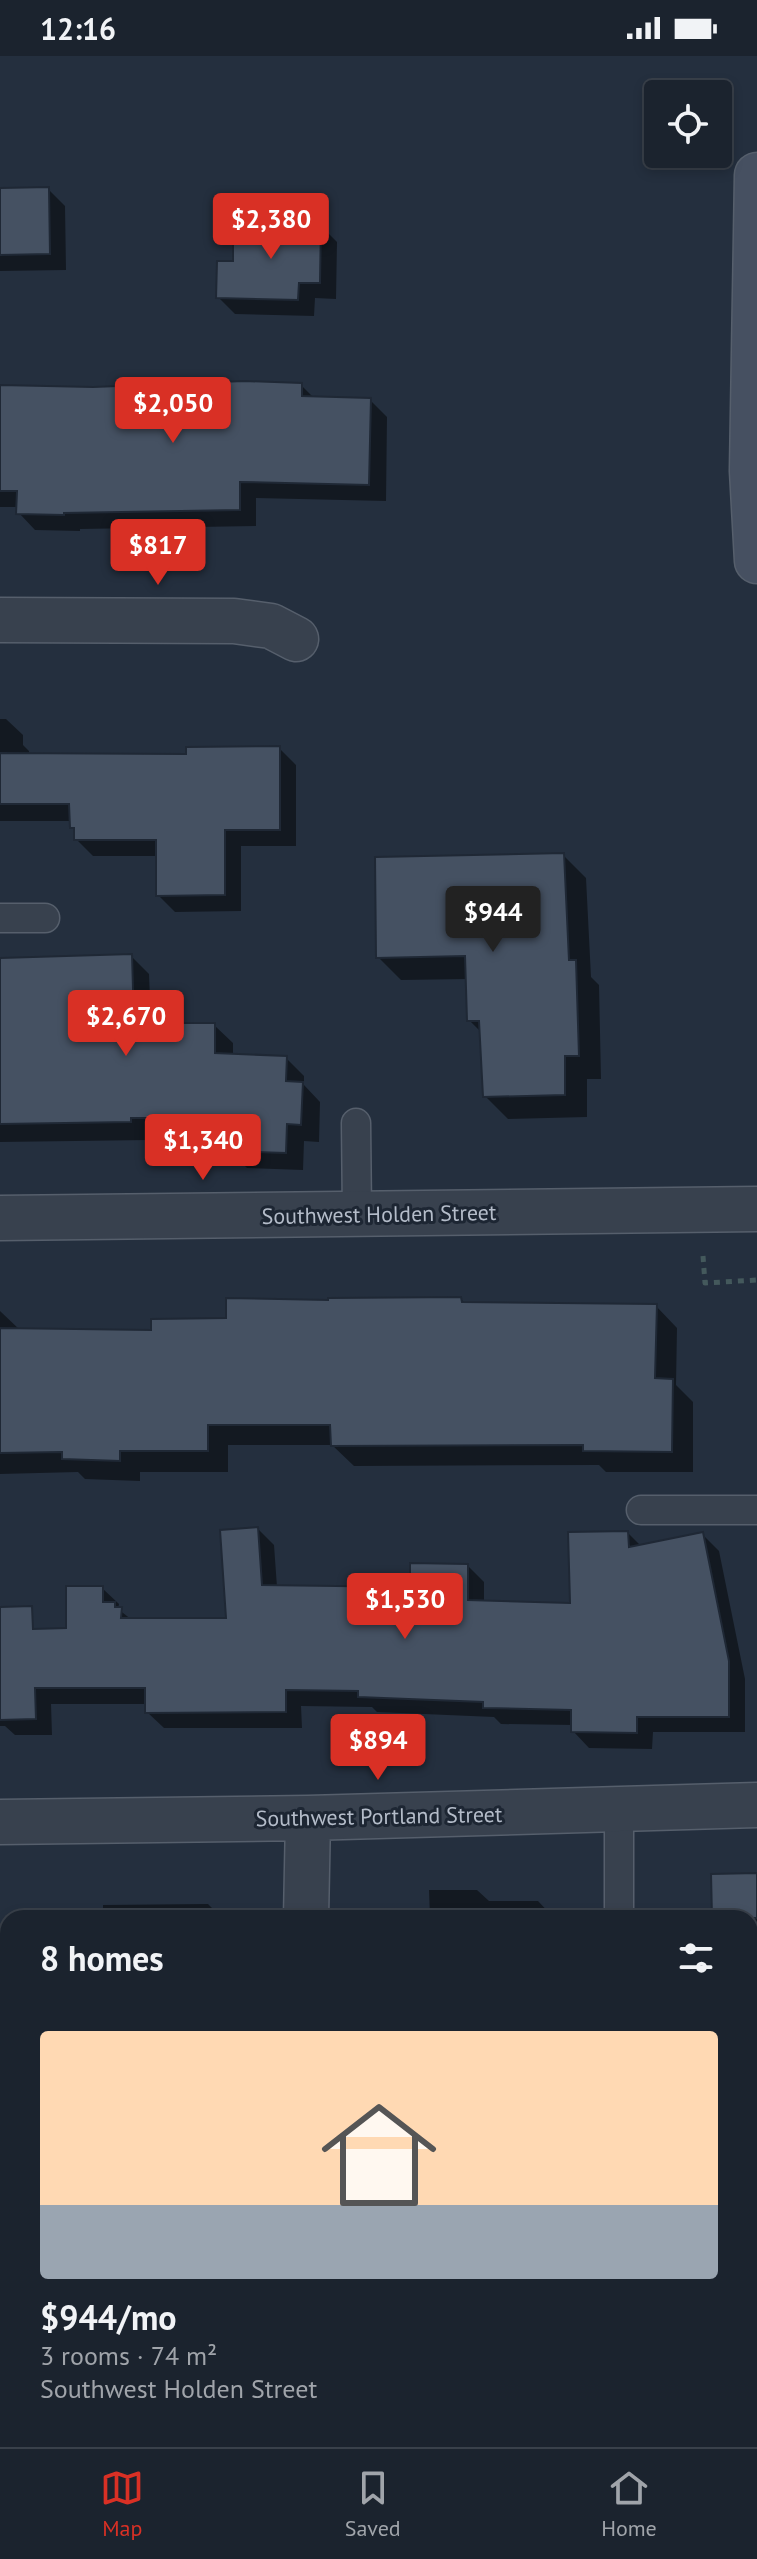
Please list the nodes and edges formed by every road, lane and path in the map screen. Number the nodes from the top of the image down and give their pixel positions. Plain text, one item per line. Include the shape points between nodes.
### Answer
1 (757, 175) edge
2 (757, 561) edge
3 (0, 620) edge
4 (296, 639) dead end
5 (0, 918) edge
6 (45, 918) dead end
7 (356, 1123) dead end
8 (757, 1209) edge
9 (357, 1215) junction
10 (0, 1218) edge
11 (703, 1243) dead end
12 (757, 1280) edge
13 (641, 1510) dead end
14 (757, 1510) edge
15 (757, 1805) edge
16 (619, 1810) junction
17 (308, 1818) junction
18 (0, 1822) edge
19 (306, 1910) edge
20 (619, 1910) edge

1 - 2 main road via 752,471
3 - 4 street via 234,621 271,626
5 - 6 lane
7 - 9 lane
8 - 9 street, Southwest Holden Street
9 - 10 street, Southwest Holden Street
11 - 12 path via 705,1283
13 - 14 lane
15 - 16 street, Southwest Portland Street
16 - 17 street, Southwest Portland Street
16 - 20 lane
17 - 18 street, Southwest Portland Street
17 - 19 street

